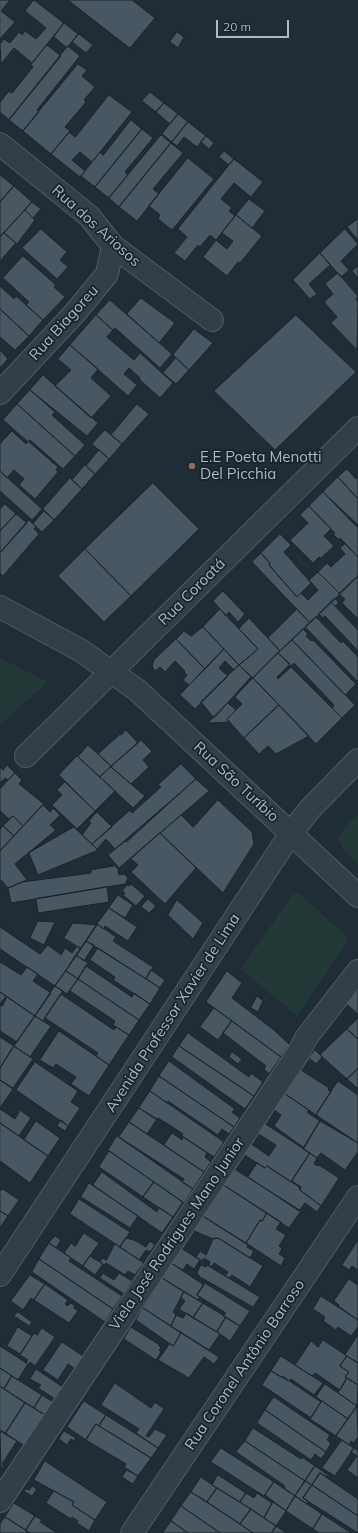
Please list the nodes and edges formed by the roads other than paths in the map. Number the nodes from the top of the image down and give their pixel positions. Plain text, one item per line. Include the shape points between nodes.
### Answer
1 (0, 144) edge
2 (113, 246) junction
3 (212, 320) dead end
4 (0, 393) edge
5 (358, 428) edge
6 (0, 607) edge
7 (111, 672) junction
8 (26, 756) dead end
9 (358, 760) edge
10 (291, 833) junction
11 (358, 896) edge
12 (358, 971) edge
13 (358, 1197) edge
14 (0, 1275) edge
15 (0, 1501) edge
16 (132, 1533) edge

1 - 2 street, Rua dos Ariosos via 88,216
2 - 3 street, Rua dos Ariosos
2 - 4 street, Rua Biagoreu via 107,274 74,314
5 - 7 street, Rua Coroatá
6 - 7 street, Rua São Turíbio via 80,650
7 - 8 street, Rua Coroatá
7 - 10 street, Rua São Turíbio via 137,690
9 - 10 street, Avenida Professor Xavier de Lima via 310,809
10 - 11 street, Rua São Turíbio
10 - 14 street, Avenida Professor Xavier de Lima
12 - 15 street, Viela José Rodrigues Mano Junior via 306,1038
13 - 16 street, Rua Coronel Antônio Barroso

